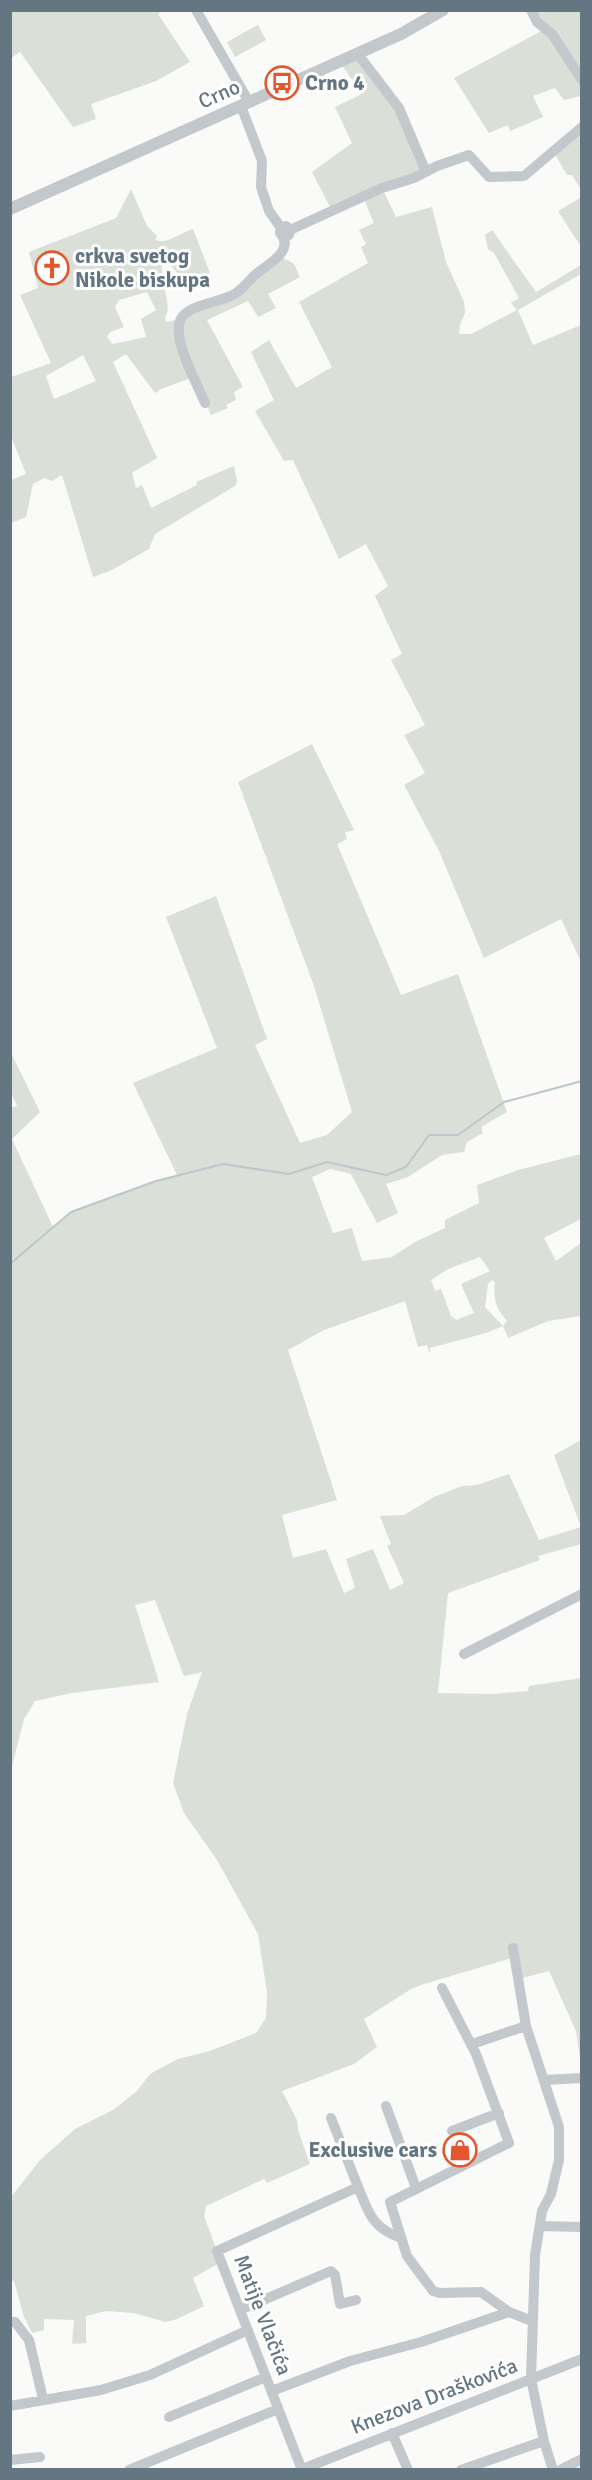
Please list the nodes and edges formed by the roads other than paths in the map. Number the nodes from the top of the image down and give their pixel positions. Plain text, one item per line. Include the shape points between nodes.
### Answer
1 (196, 10) edge
2 (443, 10) edge
3 (531, 10) edge
4 (357, 53) junction
5 (582, 80) edge
6 (245, 104) junction
7 (582, 127) edge
8 (426, 172) junction
9 (10, 209) edge
10 (285, 232) junction
11 (205, 403) dead end
12 (582, 1594) edge
13 (464, 1654) dead end
14 (513, 1948) dead end
15 (442, 1988) dead end
16 (526, 2026) junction
17 (472, 2044) junction
18 (582, 2078) edge
19 (544, 2080) junction
20 (386, 2106) dead end
21 (499, 2113) junction
22 (331, 2118) dead end
23 (452, 2131) dead end
24 (358, 2187) junction
25 (416, 2188) junction
26 (540, 2226) junction
27 (582, 2227) edge
28 (400, 2238) junction
29 (357, 2300) dead end
30 (240, 2310) junction
31 (509, 2312) junction
32 (532, 2321) junction
33 (10, 2322) edge
34 (248, 2330) junction
35 (582, 2359) edge
36 (266, 2377) junction
37 (531, 2379) junction
38 (272, 2391) junction
39 (43, 2399) junction
40 (10, 2406) edge
41 (278, 2409) junction
42 (169, 2417) dead end
43 (392, 2433) junction
44 (544, 2441) junction
45 (40, 2457) dead end
46 (582, 2458) edge
47 (10, 2460) edge
48 (129, 2469) edge
49 (301, 2469) edge
50 (408, 2469) edge
51 (461, 2469) edge
52 (553, 2469) edge
53 (560, 2469) edge

1 - 6 street
2 - 4 street, Crno
3 - 5 street
4 - 6 street, Crno
4 - 8 street via 399,108
6 - 9 street, Crno
6 - 10 street via 262,161 261,187 269,211
7 - 8 street via 524,176 489,177 469,155
8 - 10 street
10 - 11 street via 280,256 235,294 189,311 181,319 178,333
12 - 13 street
14 - 16 street
15 - 17 street
16 - 17 street
16 - 19 street
17 - 21 street
18 - 19 street
19 - 26 street via 559,2127 559,2160
20 - 25 street
21 - 23 street
21 - 25 street via 509,2144
22 - 24 street
24 - 28 street via 375,2224
24 - 30 street, Matije Vlačića via 217,2251
25 - 28 street via 390,2202
26 - 27 street
26 - 32 street
28 - 31 street via 433,2291 475,2290
29 - 30 street via 340,2304 331,2271
30 - 34 street, Matije Vlačića
31 - 32 street
31 - 38 street via 350,2361
32 - 37 street
33 - 39 street via 15,2322 29,2340
34 - 36 street, Matije Vlačića
34 - 39 street via 150,2375 101,2390
35 - 37 street, Knezova Draškovića
36 - 38 street, Matije Vlačića
36 - 42 street
37 - 43 street, Knezova Draškovića
37 - 44 street
38 - 41 street, Matije Vlačića
39 - 40 street
41 - 48 street
41 - 49 street, Matije Vlačića
43 - 49 street, Knezova Draškovića
43 - 50 street
44 - 51 street
44 - 52 street
45 - 47 street
46 - 53 street

